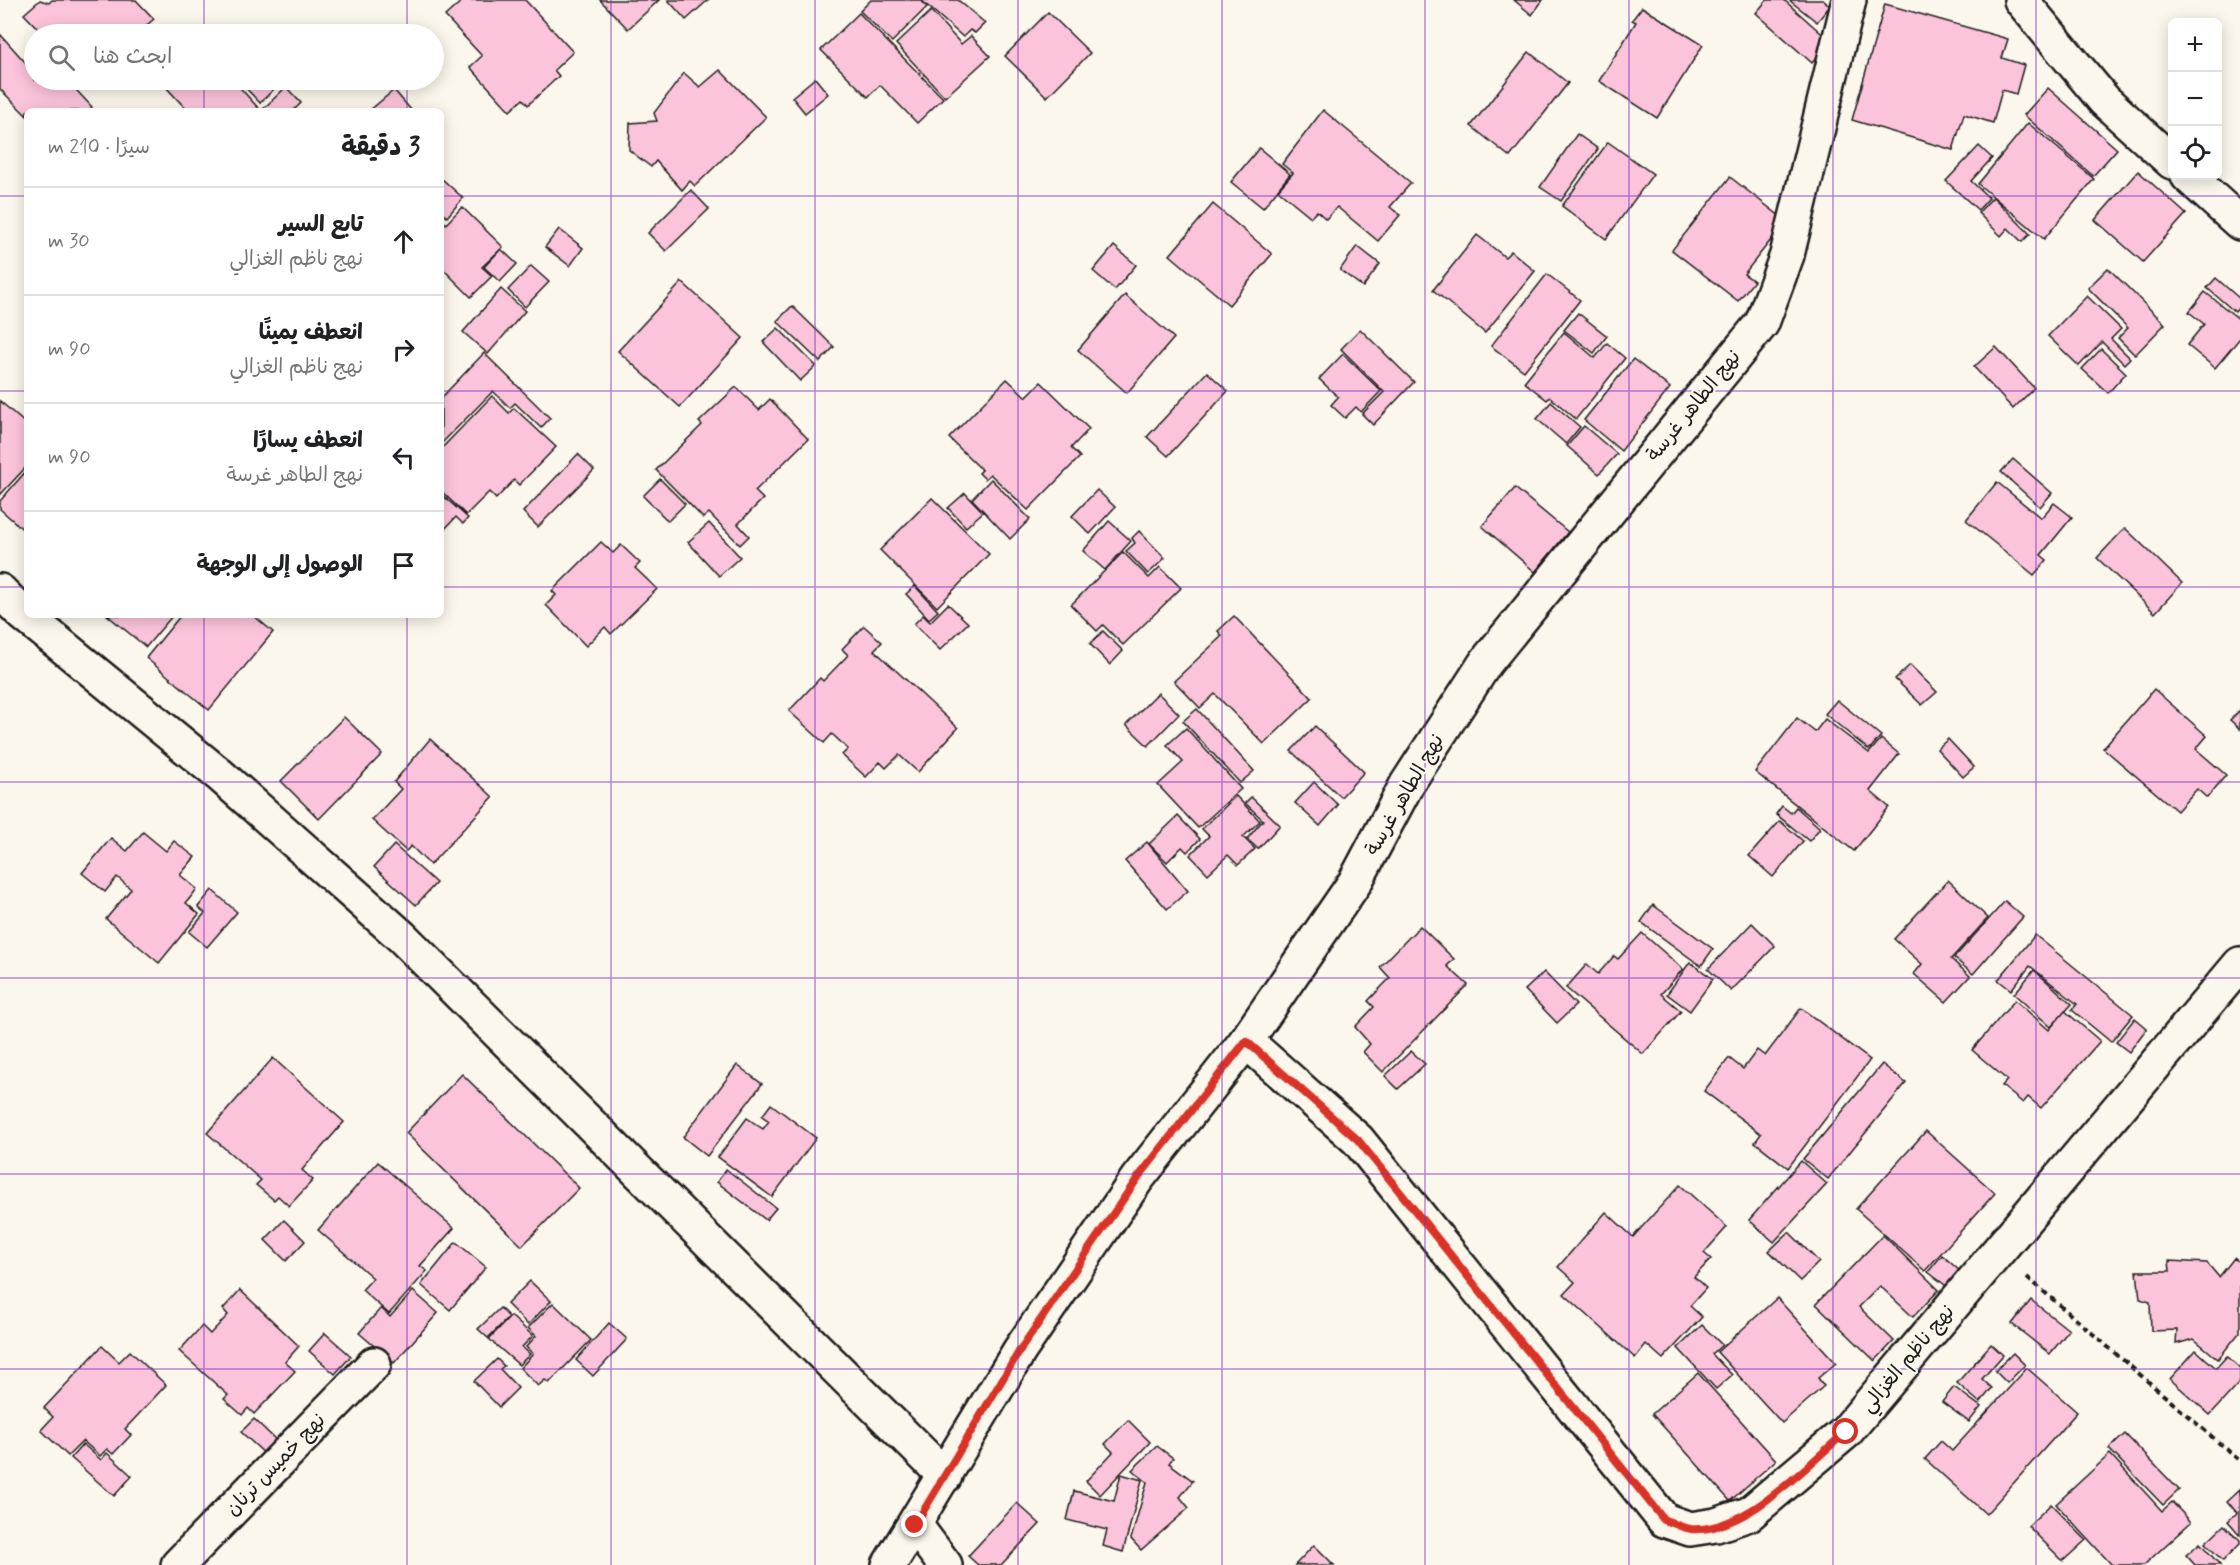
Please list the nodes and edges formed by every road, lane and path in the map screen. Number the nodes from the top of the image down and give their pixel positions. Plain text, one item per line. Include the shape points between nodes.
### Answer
1 (1849, 0) edge
2 (2021, 0) edge
3 (2168, 158) edge
4 (2192, 180) edge
5 (2240, 223) edge
6 (0, 591) edge
7 (24, 616) edge
8 (27, 618) edge
9 (2240, 964) edge
10 (1246, 1041) junction
11 (1998, 1252) junction
12 (374, 1364) dead end
13 (2240, 1461) edge
14 (945, 1476) junction
15 (915, 1525) junction
16 (178, 1565) edge
17 (889, 1565) edge
18 (945, 1565) edge

1 - 10 street, نهج الطاهر غرسة via 1787,255 1762,323 1486,662 1407,784 1355,882
2 - 3 street via 2104,100
4 - 5 street
6 - 7 street
8 - 14 street via 221,776 400,936
9 - 11 street, نهج ناظم الغزالي
10 - 11 street, نهج ناظم الغزالي via 1358,1140 1664,1520 1690,1529 1749,1514 1846,1432
10 - 14 street, نهج الطاهر غرسة via 1137,1179 1020,1350
11 - 13 path
12 - 16 street, نهج خميس ترنان
14 - 15 street, نهج الطاهر غرسة
15 - 17 street, نهج الطاهر غرسة
15 - 18 street

